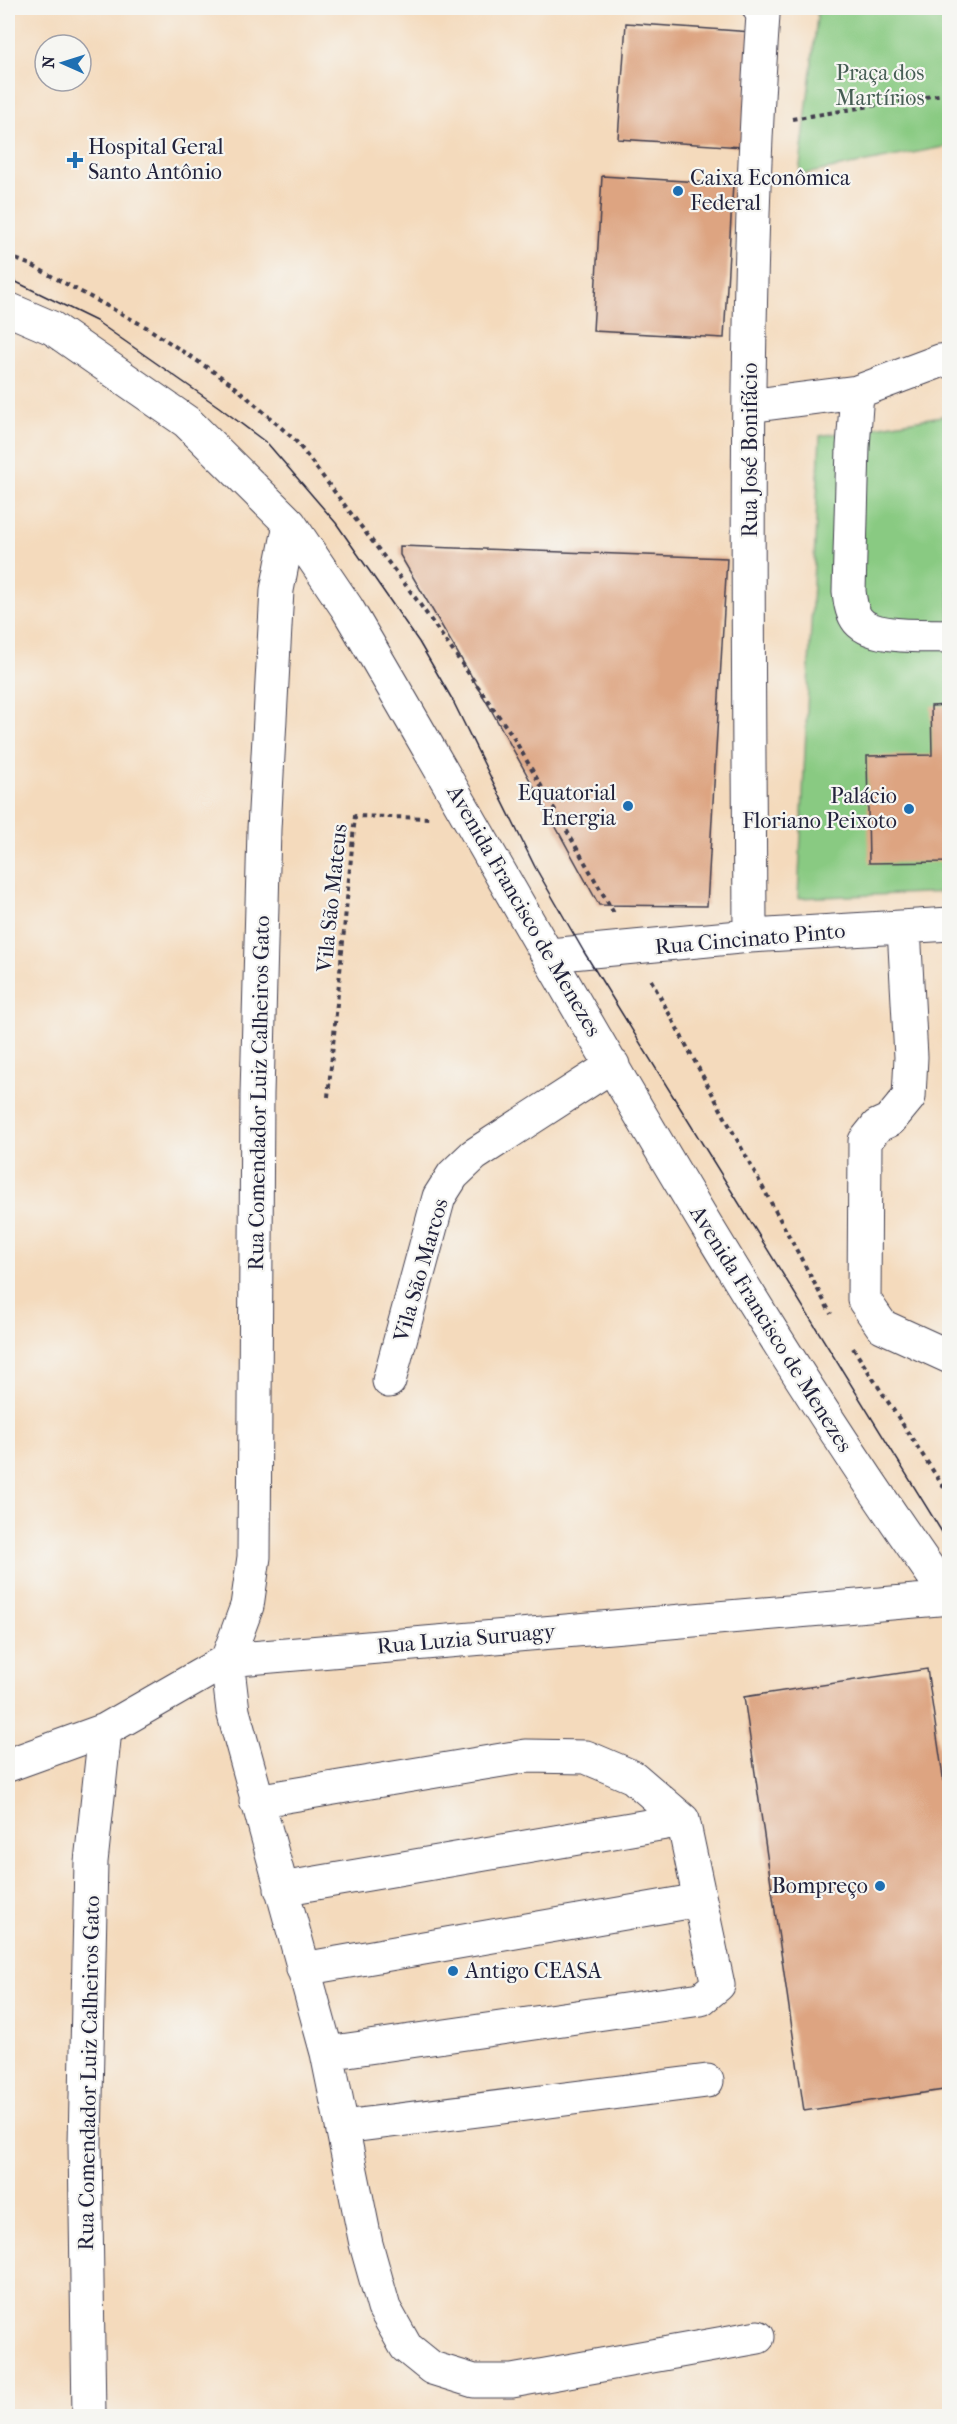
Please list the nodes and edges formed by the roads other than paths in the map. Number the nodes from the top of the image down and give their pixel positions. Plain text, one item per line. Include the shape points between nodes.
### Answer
1 (759, 8) edge
2 (8, 309) edge
3 (950, 360) edge
4 (857, 392) junction
5 (749, 406) junction
6 (290, 524) junction
7 (950, 636) edge
8 (750, 894) junction
9 (950, 924) edge
10 (904, 928) junction
11 (782, 933) junction
12 (750, 936) junction
13 (550, 955) junction
14 (613, 1065) junction
15 (950, 1357) edge
16 (389, 1381) dead end
17 (949, 1598) edge
18 (227, 1660) junction
19 (105, 1730) junction
20 (8, 1765) edge
21 (256, 1801) junction
22 (683, 1820) junction
23 (280, 1888) junction
24 (700, 1900) junction
25 (303, 1969) junction
26 (327, 2054) junction
27 (707, 2081) dead end
28 (343, 2127) junction
29 (758, 2337) dead end
30 (89, 2416) edge

1 - 5 street, Rua José Bonifácio via 763,15 755,125
2 - 6 street, Avenida Francisco de Menezes via 52,328 187,422
3 - 4 street
4 - 5 street
4 - 7 street via 851,604 857,619 877,633
5 - 8 street, Rua José Bonifácio
6 - 13 street, Avenida Francisco de Menezes via 347,608
6 - 18 street, Rua Comendador Luiz Calheiros Gato via 277,590 264,828 254,1557 247,1606
8 - 11 street
8 - 12 street, Rua José Bonifácio
9 - 10 street, Rua Cincinato Pinto
10 - 11 street, Rua Cincinato Pinto
10 - 15 street via 911,1057 909,1097 865,1141 864,1300 882,1326
11 - 12 street, Rua Cincinato Pinto
12 - 13 street, Rua Cincinato Pinto
13 - 14 street, Avenida Francisco de Menezes
14 - 16 street, Vila São Marcos via 474,1155 453,1175 439,1197
14 - 17 street, Avenida Francisco de Menezes via 707,1230 879,1499
17 - 18 street, Rua Luzia Suruagy
18 - 19 street, Rua Luzia Suruagy
18 - 21 street via 233,1711
19 - 20 street, Rua Luzia Suruagy
19 - 30 street, Rua Comendador Luiz Calheiros Gato via 91,1874 85,2144
21 - 22 street via 526,1756 586,1757 633,1777
21 - 23 street
22 - 23 street
22 - 24 street
23 - 25 street
24 - 25 street
24 - 26 street via 718,1984 701,2000
25 - 26 street
26 - 28 street
27 - 28 street
28 - 29 street via 366,2244 384,2308 406,2347 432,2368 474,2381 512,2381

